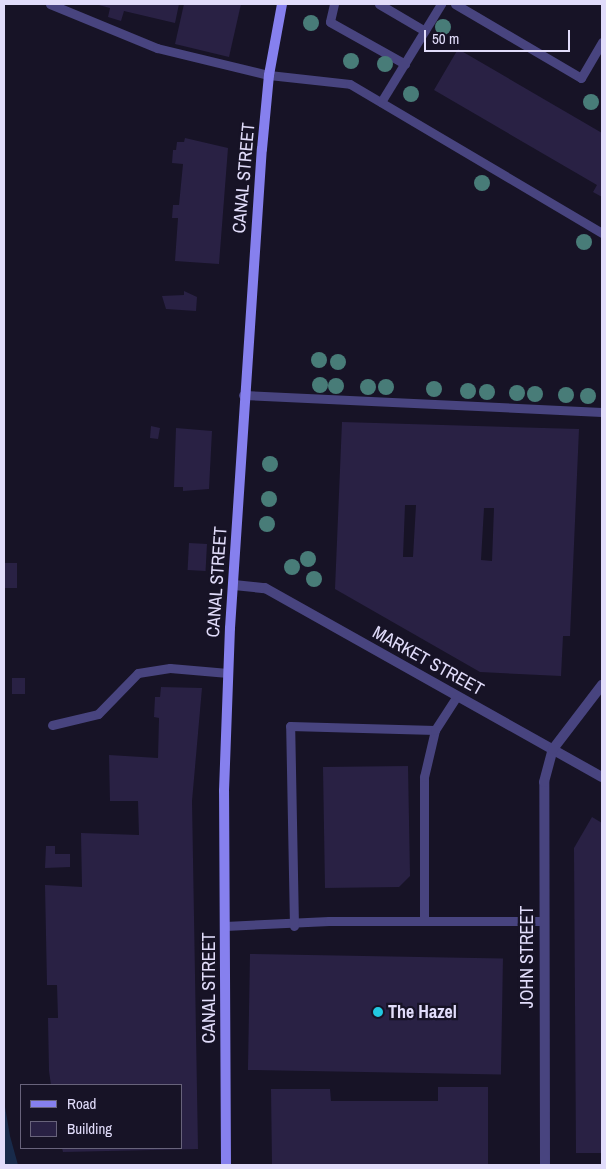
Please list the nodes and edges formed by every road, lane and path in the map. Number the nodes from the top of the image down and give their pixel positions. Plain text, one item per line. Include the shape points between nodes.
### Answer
1 (50, 4) edge
2 (282, 4) edge
3 (334, 4) edge
4 (378, 4) edge
5 (441, 4) edge
6 (455, 4) edge
7 (392, 7) edge
8 (425, 31) junction
9 (602, 42) edge
10 (405, 64) junction
11 (269, 75) junction
12 (381, 102) junction
13 (602, 233) edge
14 (243, 395) junction
15 (602, 412) edge
16 (234, 585) junction
17 (228, 673) junction
18 (602, 685) edge
19 (458, 696) junction
20 (52, 725) dead end
21 (435, 730) junction
22 (553, 750) junction
23 (602, 777) edge
24 (424, 921) junction
25 (543, 921) junction
26 (225, 926) junction
27 (294, 926) junction
28 (226, 1165) edge
29 (546, 1165) edge

1 - 11 lane via 58,10 157,48
2 - 11 street, CANAL STREET
3 - 10 lane via 330,22
4 - 7 lane
5 - 8 lane
6 - 9 lane via 581,78
7 - 8 lane
8 - 10 lane
10 - 12 lane
11 - 12 lane via 341,81
11 - 14 street, CANAL STREET
12 - 13 lane
14 - 15 lane
14 - 16 street, CANAL STREET
16 - 17 street, CANAL STREET
16 - 19 street, MARKET STREET via 265,588
17 - 20 lane via 170,668 138,673 98,714
17 - 26 street, CANAL STREET
18 - 22 street
19 - 21 lane
19 - 22 street, MARKET STREET
21 - 24 lane via 424,777
21 - 27 lane via 290,726
22 - 23 street, MARKET STREET
22 - 25 street, JOHN STREET via 542,794
24 - 25 lane
24 - 27 lane via 329,921
25 - 29 street, JOHN STREET
26 - 27 lane
26 - 28 street, CANAL STREET

